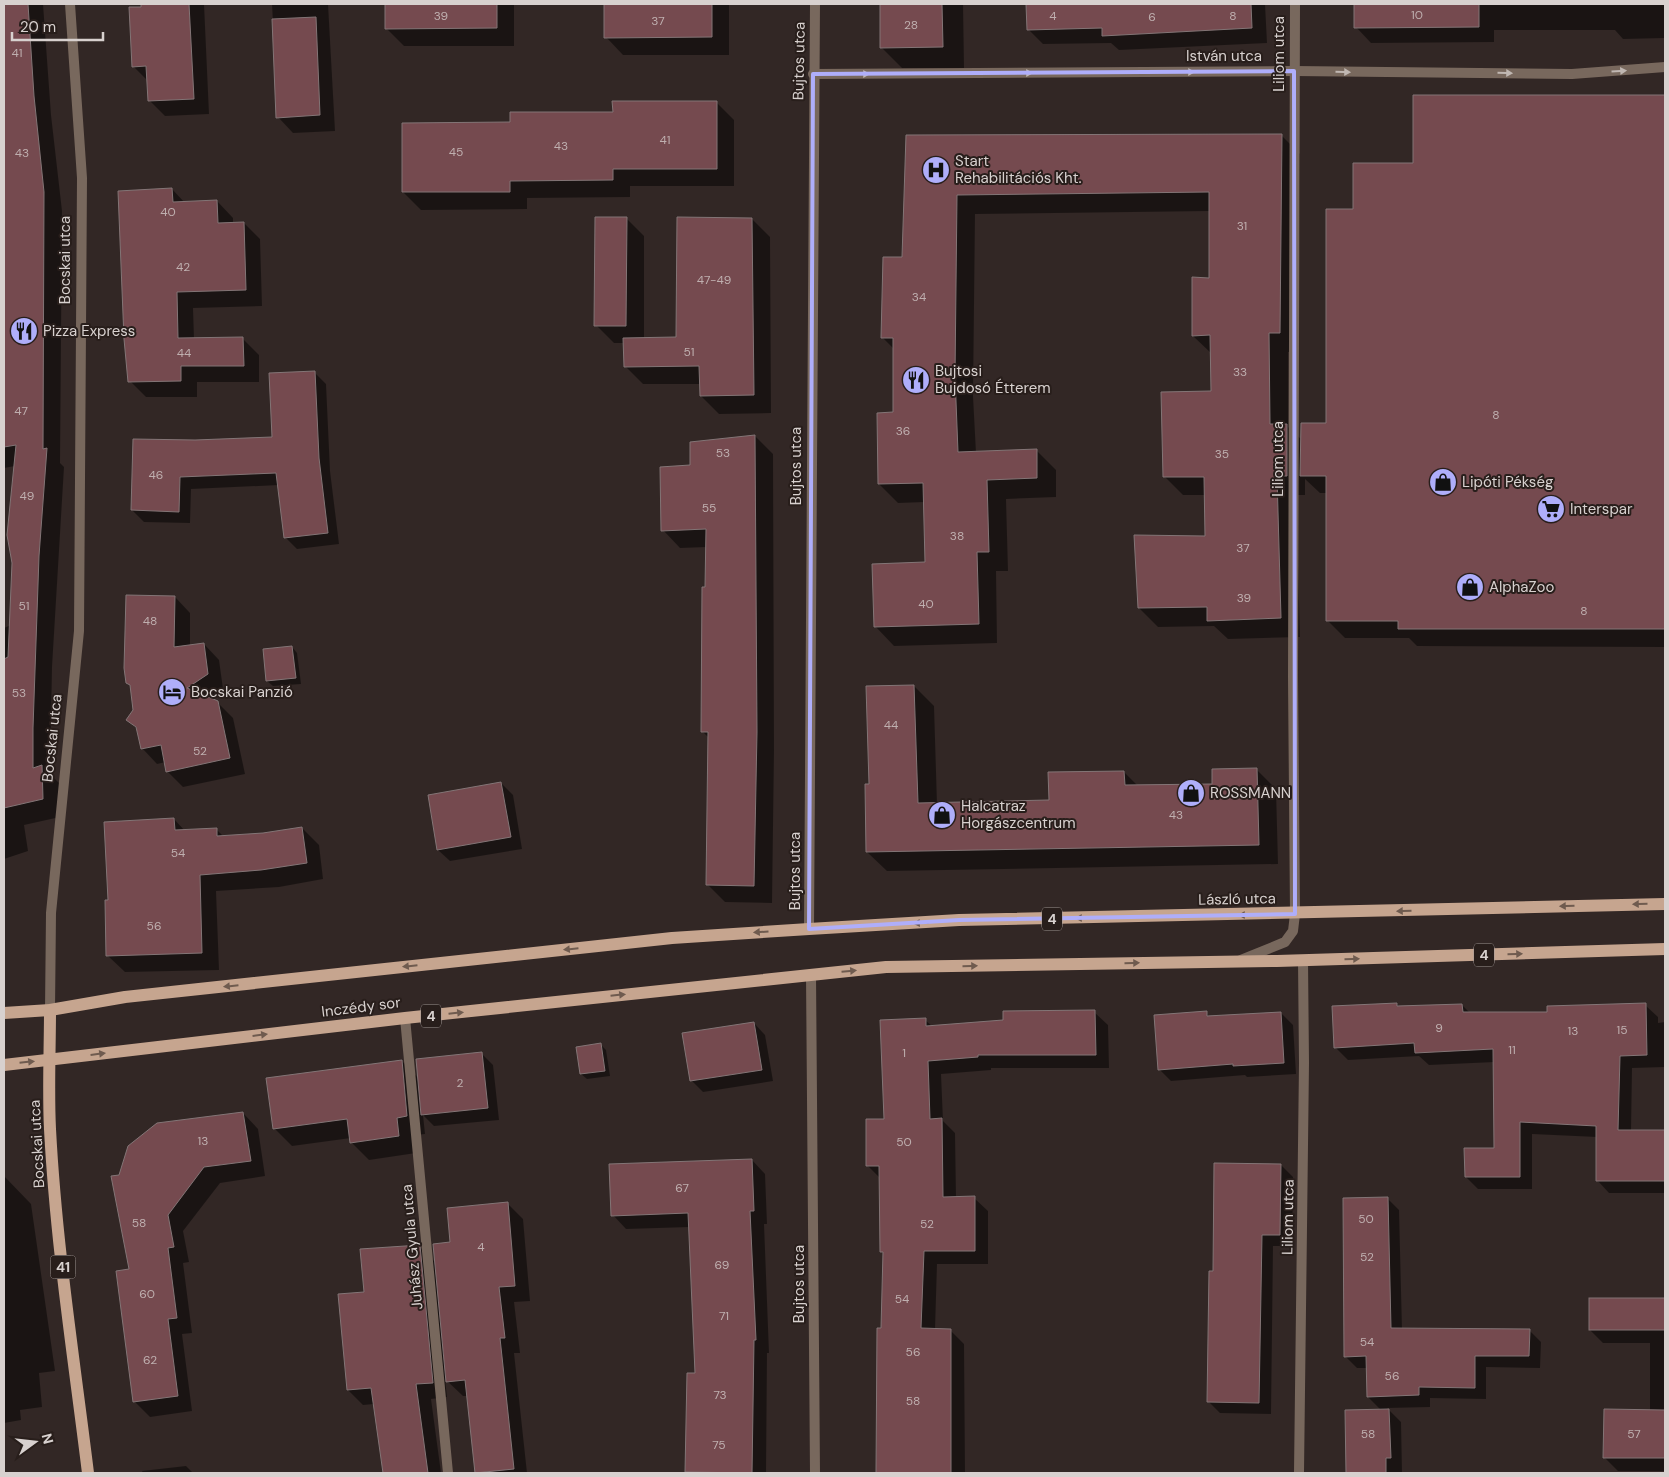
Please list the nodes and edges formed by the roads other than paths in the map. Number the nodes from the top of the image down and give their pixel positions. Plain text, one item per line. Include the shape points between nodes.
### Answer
1 (70, 4) edge
2 (815, 4) edge
3 (1295, 4) edge
4 (1665, 67) edge
5 (1294, 71) junction
6 (813, 74) junction
7 (1665, 904) edge
8 (1295, 914) junction
9 (809, 929) junction
10 (1665, 950) edge
11 (1303, 960) junction
12 (1235, 962) junction
13 (811, 974) junction
14 (50, 1010) junction
15 (4, 1013) edge
16 (405, 1018) junction
17 (50, 1059) junction
18 (4, 1064) edge
19 (88, 1473) edge
20 (448, 1473) edge
21 (815, 1473) edge
22 (1299, 1473) edge

1 - 14 street, Bocskai utca via 82,178 79,631 51,913
2 - 6 street, Bujtos utca
3 - 5 street, Liliom utca
5 -> 4 street, István utca via 1572,74
6 -> 5 street, István utca
5 - 8 street, Liliom utca
6 - 9 street, Bujtos utca
7 -> 8 main road, László utca / 4
8 -> 9 main road, László utca / 4 via 959,920
8 - 12 street, Liliom utca via 1293,931 1285,942
9 -> 14 main road, 4 via 672,938 125,997
11 -> 10 main road, 4
11 - 12 main road, 4
11 - 22 street, Liliom utca
13 -> 12 main road, 4 via 886,967
16 -> 13 main road, Inczédy sor / 4
13 - 21 street, Bujtos utca
14 - 15 main road, 4
14 - 17 main road, Bocskai utca / 41
17 -> 16 main road, Inczédy sor / 4
16 - 20 street, Juhász Gyula utca
18 -> 17 main road, Inczédy sor / 4
17 - 19 main road, Bocskai utca / 41 via 50,1127 57,1212

